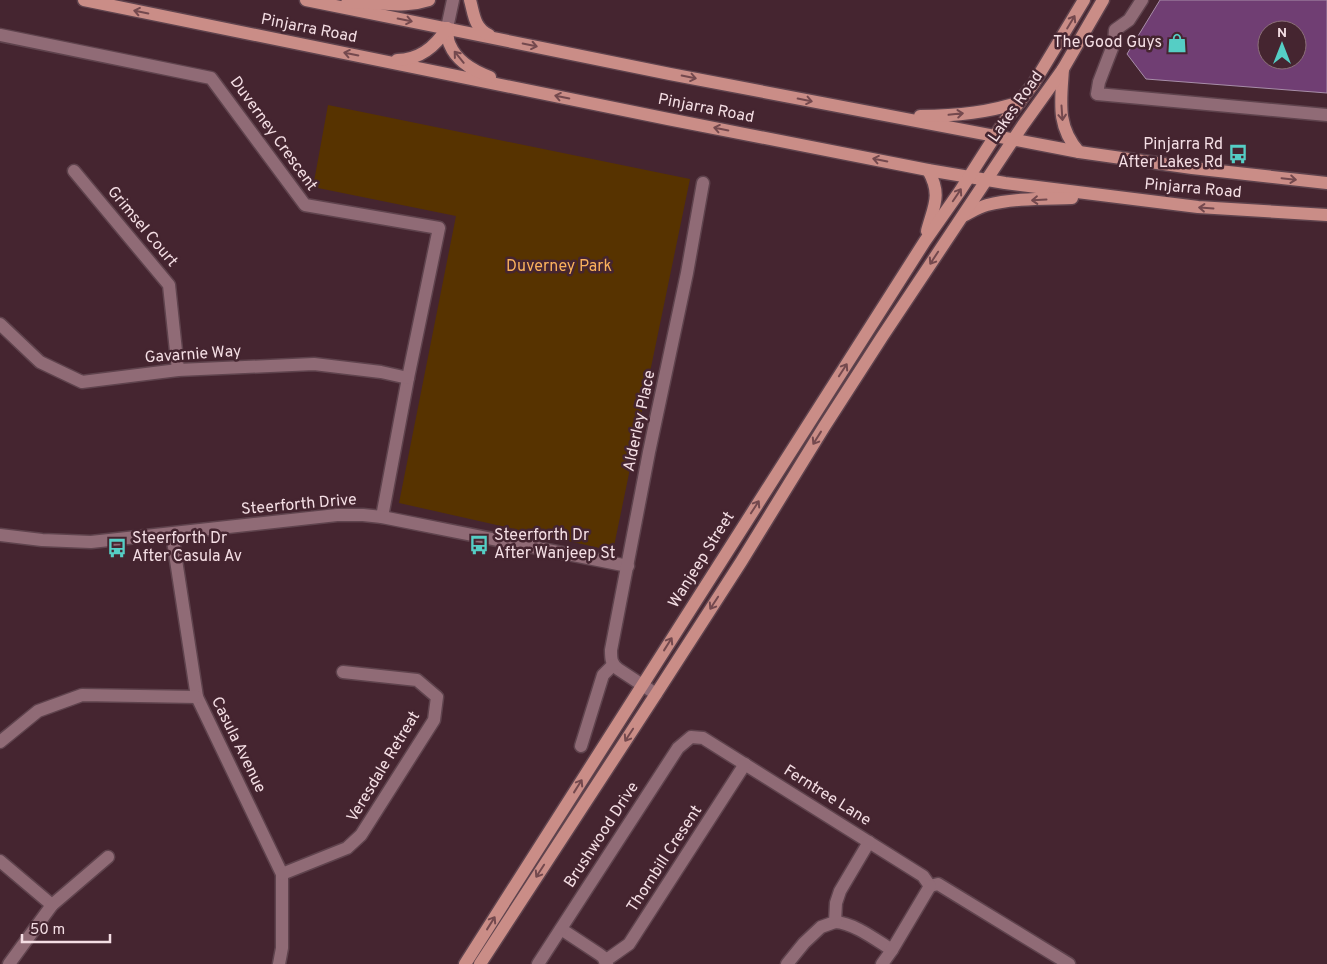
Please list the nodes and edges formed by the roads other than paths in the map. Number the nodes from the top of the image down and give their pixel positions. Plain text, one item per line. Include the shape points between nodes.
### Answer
1 (306, 0) edge
2 (429, 0) edge
3 (453, 0) edge
4 (470, 0) edge
5 (1084, 0) edge
6 (1103, 0) edge
7 (1142, 0) edge
8 (91, 1) edge
9 (320, 3) junction
10 (448, 28) junction
11 (0, 34) edge
12 (496, 38) junction
13 (380, 60) junction
14 (1063, 69) junction
15 (517, 88) junction
16 (1020, 102) junction
17 (1327, 115) edge
18 (890, 116) junction
19 (995, 136) junction
20 (1013, 139) junction
21 (1079, 152) junction
22 (928, 170) junction
23 (74, 171) dead end
24 (969, 176) junction
25 (1327, 178) edge
26 (986, 180) junction
27 (1310, 182) junction
28 (703, 183) dead end
29 (1327, 183) edge
30 (1105, 196) junction
31 (1327, 216) edge
32 (960, 217) junction
33 (925, 241) junction
34 (0, 324) edge
35 (870, 328) junction
36 (882, 337) junction
37 (178, 370) junction
38 (408, 378) junction
39 (382, 517) junction
40 (172, 534) junction
41 (0, 535) edge
42 (628, 566) junction
43 (613, 665) junction
44 (343, 672) dead end
45 (642, 685) junction
46 (656, 694) junction
47 (197, 697) junction
48 (703, 738) joint
49 (0, 742) edge
50 (581, 746) dead end
51 (745, 764) junction
52 (869, 842) junction
53 (108, 857) dead end
54 (0, 860) edge
55 (282, 874) junction
56 (930, 886) junction
57 (52, 905) junction
58 (835, 922) junction
59 (561, 929) junction
60 (892, 950) junction
61 (606, 963) edge
62 (9, 964) edge
63 (279, 964) edge
64 (465, 964) edge
65 (480, 964) edge
66 (538, 964) edge
67 (787, 964) edge
68 (882, 964) edge
69 (1069, 964) edge

1 - 9 main road, Pinjarra Road
2 - 9 main road via 400,6 370,2
3 - 10 street
4 - 12 main road via 479,29
16 -> 5 main road, Lakes Road
6 - 14 main road, Lakes Road
7 - 17 street via 1129,20 1115,30 1114,43 1097,94
13 -> 8 main road, Pinjarra Road
9 -> 10 main road, Pinjarra Road
10 - 12 main road, Pinjarra Road
10 - 13 main road via 434,44 412,58
15 -> 10 main road via 466,65 449,44
11 - 38 street, Duverney Crescent via 211,78 305,205 439,228
12 -> 18 main road, Pinjarra Road
13 - 15 main road, Pinjarra Road
14 - 20 main road, Lakes Road
14 -> 21 main road via 1063,126
22 -> 15 main road, Pinjarra Road
18 -> 16 main road via 941,116 991,110
16 - 19 main road, Lakes Road
18 - 19 main road, Pinjarra Road
19 - 20 main road, Pinjarra Road
19 - 24 main road, Lakes Road
20 - 21 main road, Pinjarra Road
20 - 26 main road, Lakes Road
21 -> 27 main road, Pinjarra Road
22 - 24 main road, Pinjarra Road
22 - 33 main road via 936,195
23 - 37 street, Grimsel Court via 169,285
24 - 26 main road, Pinjarra Road
33 -> 24 main road, Wanjeep Street
25 - 27 street
26 - 30 main road, Pinjarra Road
26 - 32 main road, Wanjeep Street
27 - 29 main road, Pinjarra Road
28 - 42 street, Alderley Place
31 -> 30 main road, Pinjarra Road via 1198,207
30 -> 32 main road via 998,203
32 -> 36 main road, Wanjeep Street
33 - 35 main road, Wanjeep Street
34 - 37 street, Gavarnie Way via 40,362 82,382
35 - 36 main road
45 -> 35 main road, Wanjeep Street
36 -> 46 main road, Wanjeep Street
37 - 38 street, Gavarnie Way via 314,364
38 - 39 street, Duverney Crescent
39 - 40 street, Steerforth Drive via 337,515
39 - 42 street, Steerforth Drive
40 - 41 street, Steerforth Drive via 91,542
40 - 47 street, Casula Avenue
42 - 43 street, Alderley Place via 611,650
43 - 45 street
43 - 50 street via 603,675
44 - 55 street, Veresdale Retreat via 417,680 437,697 434,720 361,835 347,848
45 - 46 street
64 -> 45 main road, Wanjeep Street
46 -> 65 main road, Wanjeep Street
47 - 49 street via 82,695 38,711
47 - 55 street, Casula Avenue
48 - 51 street, Ferntree Lane
48 - 59 street, Brushwood Drive via 691,737 678,748
51 - 52 street, Ferntree Lane
51 - 61 street, Thornbill Cresent via 629,944
52 - 56 street, Ferntree Lane via 923,876
52 - 58 street via 840,890
53 - 57 street
54 - 57 street
55 - 63 street, Casula Avenue
56 - 60 street
56 - 69 street via 938,884
57 - 62 street
58 - 60 street via 850,925
58 - 67 street via 821,927
59 - 61 street via 603,957
59 - 66 street, Brushwood Drive
60 - 68 street

